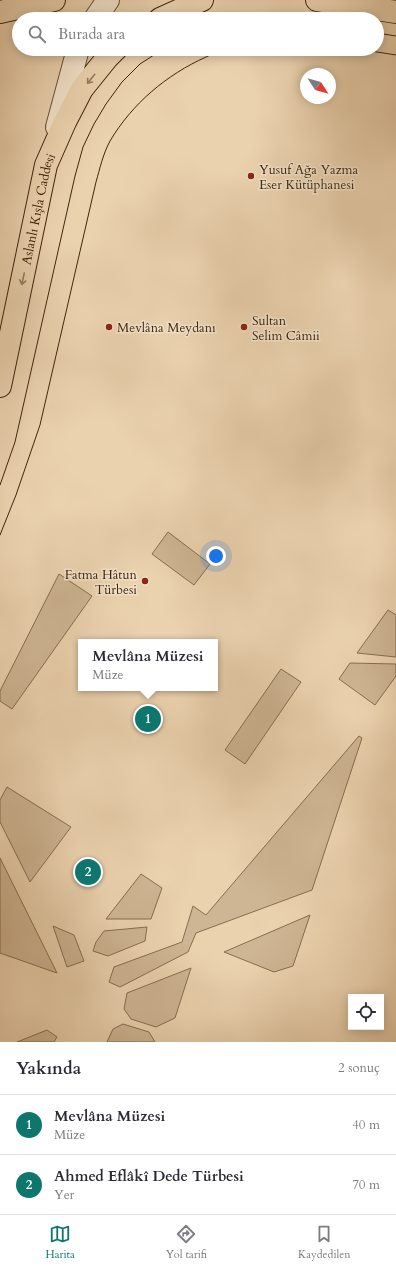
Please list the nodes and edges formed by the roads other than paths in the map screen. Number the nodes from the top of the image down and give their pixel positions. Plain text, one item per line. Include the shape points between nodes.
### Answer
1 (54, 0) edge
2 (108, 0) edge
3 (202, 0) edge
4 (317, 0) edge
5 (0, 12) edge
6 (100, 12) edge
7 (175, 12) edge
8 (396, 12) edge
9 (76, 56) edge
10 (109, 56) edge
11 (46, 165) junction
12 (0, 386) edge

1 - 5 main road
2 - 6 street
3 - 7 main road
4 - 8 main road
9 - 11 street
10 -> 11 main road, Aslanlı Kışla Caddesi via 82,89
11 -> 12 main road, Aslanlı Kışla Caddesi

